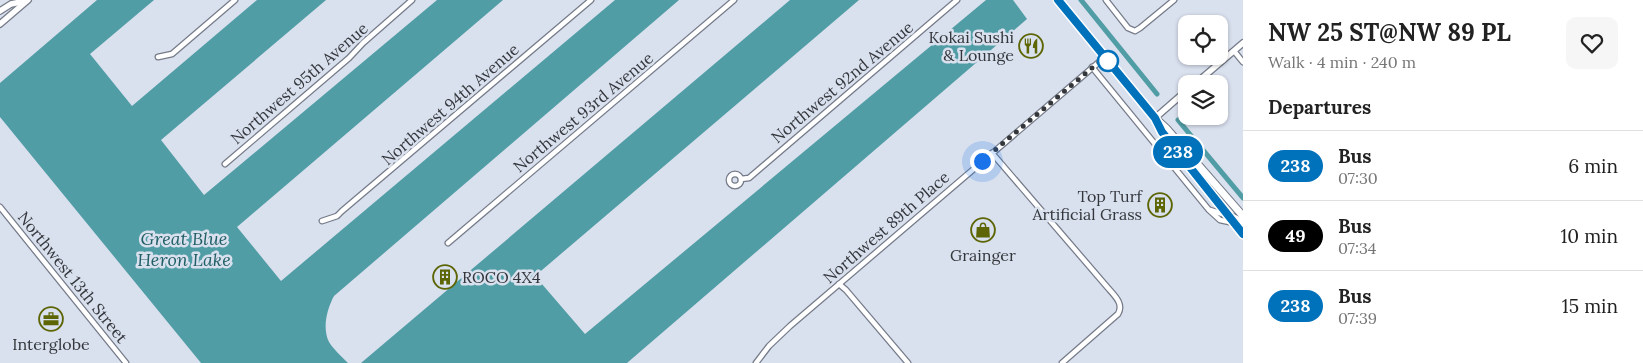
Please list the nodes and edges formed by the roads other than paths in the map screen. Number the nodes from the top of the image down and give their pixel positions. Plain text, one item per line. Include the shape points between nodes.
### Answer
1 (28, 0) edge
2 (234, 0) edge
3 (412, 0) edge
4 (591, 0) edge
5 (734, 0) edge
6 (957, 0) edge
7 (1058, 0) edge
8 (1106, 0) edge
9 (1174, 0) edge
10 (0, 11) edge
11 (0, 24) edge
12 (1243, 43) edge
13 (1234, 51) junction
14 (158, 57) dead end
15 (1105, 57) junction
16 (1243, 62) edge
17 (1092, 67) junction
18 (1206, 75) edge
19 (1178, 98) edge
20 (1155, 118) junction
21 (992, 152) junction
22 (225, 164) dead end
23 (742, 179) dead end
24 (0, 207) edge
25 (1209, 210) junction
26 (1229, 216) junction
27 (1243, 216) edge
28 (322, 221) dead end
29 (1243, 222) edge
30 (1234, 223) junction
31 (1243, 234) edge
32 (448, 243) dead end
33 (839, 284) junction
34 (126, 363) edge
35 (756, 363) edge
36 (908, 363) edge
37 (1062, 363) edge

1 - 10 street
1 - 11 street
2 - 14 street via 172,54
3 - 22 street, Northwest 95th Avenue
4 - 28 street, Northwest 94th Avenue via 337,216
5 - 32 street, Northwest 93rd Avenue
6 - 23 street, Northwest 92nd Avenue via 749,178
7 - 15 main road
8 - 9 street via 1128,28 1135,31
12 - 13 street
13 - 16 street
13 - 18 street
15 - 17 street, Northwest 89th Place
15 - 20 main road
17 - 21 street, Northwest 89th Place
17 - 25 street
19 - 20 street
20 - 26 main road via 1162,132
20 - 27 main road
21 - 33 street, Northwest 89th Place
21 - 37 street via 1120,303 1118,314
24 - 34 street, Northwest 13th Street
25 - 26 street
25 - 30 street via 1220,220
26 - 29 main road
26 - 30 main road
30 - 31 main road
33 - 35 street, Northwest 89th Place via 785,330
33 - 36 street

